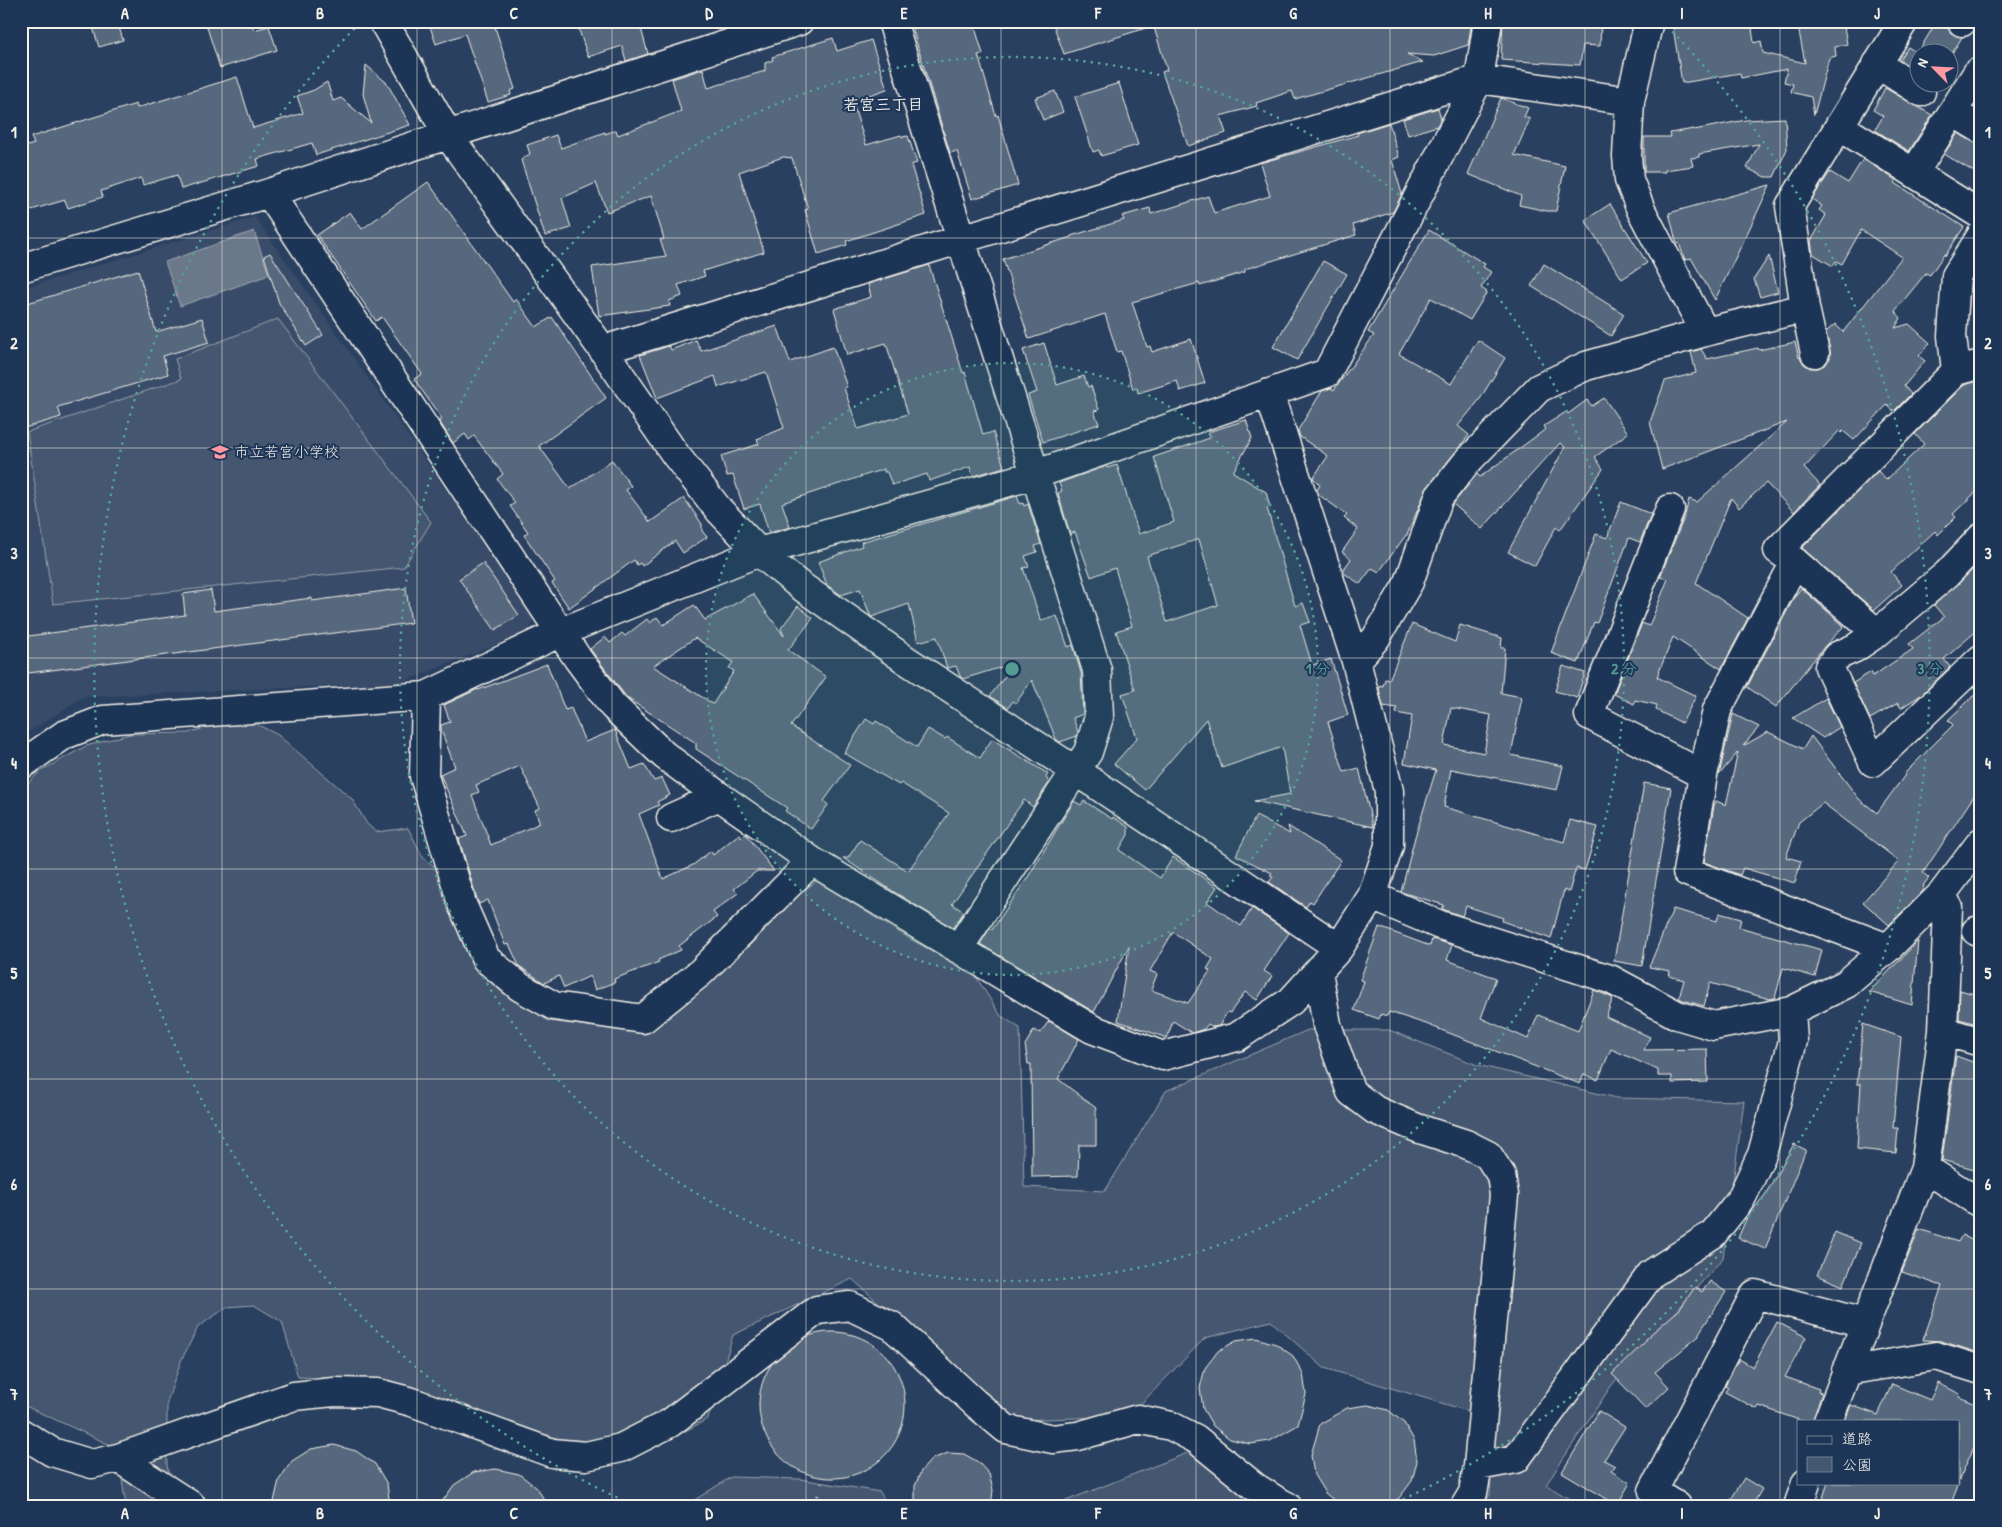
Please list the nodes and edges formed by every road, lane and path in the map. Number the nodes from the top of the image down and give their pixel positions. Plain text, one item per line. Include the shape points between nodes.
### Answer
1 (383, 21) edge
2 (799, 21) edge
3 (892, 21) edge
4 (1488, 21) edge
5 (1649, 21) edge
6 (1904, 21) edge
7 (1877, 64) junction
8 (1977, 73) dead end
9 (1479, 79) junction
10 (1910, 85) edge
11 (1630, 101) junction
12 (1953, 112) junction
13 (1839, 126) junction
14 (1981, 129) edge
15 (448, 135) junction
16 (1914, 173) junction
17 (269, 193) junction
18 (1981, 215) edge
19 (1981, 236) edge
20 (961, 239) junction
21 (21, 268) edge
22 (1805, 308) junction
23 (1705, 332) junction
24 (603, 350) junction
25 (1815, 353) dead end
26 (1968, 367) edge
27 (1269, 393) junction
28 (1034, 475) junction
29 (1670, 508) dead end
30 (1981, 538) edge
31 (759, 552) junction
32 (1795, 562) junction
33 (561, 632) junction
34 (1877, 633) junction
35 (1981, 659) edge
36 (1356, 661) junction
37 (426, 696) junction
38 (21, 765) edge
39 (1076, 771) junction
40 (1703, 775) junction
41 (718, 796) junction
42 (671, 818) dead end
43 (1981, 842) edge
44 (812, 861) junction
45 (1942, 894) junction
46 (1372, 896) junction
47 (958, 948) junction
48 (1338, 948) junction
49 (1888, 948) junction
50 (1318, 971) junction
51 (1790, 1011) junction
52 (1943, 1031) junction
53 (1981, 1042) edge
54 (1925, 1168) junction
55 (1981, 1204) edge
56 (1864, 1323) junction
57 (1981, 1370) edge
58 (1846, 1371) junction
59 (1828, 1420) edge
60 (21, 1433) edge
61 (118, 1458) junction
62 (1478, 1466) junction
63 (1806, 1484) edge
64 (818, 1492) dead end
65 (192, 1506) edge
66 (817, 1506) edge
67 (1287, 1506) edge
68 (1465, 1506) edge
69 (1677, 1506) edge
70 (1798, 1506) edge

1 - 15 street
2 - 15 street
3 - 20 street
4 - 9 street
5 - 11 street
6 - 7 street
7 - 10 street
7 - 13 street
8 - 12 street
9 - 11 street
9 - 20 street
9 - 27 street via 1327,373
11 - 23 street via 1629,180 1641,210
12 - 14 street
12 - 16 street
13 - 16 street
13 - 22 street via 1790,206
15 - 17 street
15 - 24 street
16 - 18 street
17 - 21 street
17 - 33 street
19 - 26 street via 1956,276 1952,336
20 - 24 street
20 - 28 street
22 - 23 street
22 - 25 street
23 - 36 street via 1586,366 1539,388 1466,463 1439,497 1408,582 1376,638
24 - 31 street via 675,454
26 - 32 street via 1778,550
27 - 28 street
27 - 36 street
28 - 31 street
28 - 39 street via 1097,670 1099,717 1088,752
29 - 40 street via 1589,715
30 - 34 street via 1947,574
31 - 33 street
31 - 39 street via 798,584 906,660
32 - 34 street
32 - 40 street via 1717,710
33 - 37 street
33 - 41 street via 613,706 664,755
34 - 35 street via 1837,656 1829,667 1873,762
36 - 46 street via 1389,791 1389,846
37 - 38 street via 103,720 64,735
37 - 44 street via 424,776 462,904 486,959 520,987 554,1006 643,1019 701,972
39 - 47 street
39 - 48 street
40 - 49 street via 1687,872
41 - 42 street
41 - 44 street
43 - 45 street
44 - 47 street
45 - 49 street
45 - 52 street via 1948,907
46 - 48 street
46 - 51 street via 1440,925 1610,979 1677,1015 1714,1026
47 - 50 street via 1092,1029 1163,1056 1237,1037 1290,1001
48 - 50 street
49 - 51 street via 1846,984
50 - 62 street via 1328,1025 1352,1092 1375,1110 1488,1155 1501,1175 1504,1195
51 - 62 street via 1793,1041 1762,1154 1742,1199 1713,1234 1650,1274 1516,1459
52 - 53 street
52 - 54 street
54 - 55 street
54 - 56 street
56 - 58 street
56 - 69 street via 1755,1294 1653,1490
57 - 58 street via 1936,1356
58 - 59 street
60 - 61 street via 52,1452 92,1464
61 - 65 street
61 - 67 street via 294,1396 334,1392 378,1393 552,1453 586,1456 621,1448 670,1423 817,1310 850,1306 892,1326 1006,1429 1053,1439 1078,1436 1138,1419 1171,1426 1196,1439 1255,1487
62 - 68 street via 1473,1493
63 - 70 street
64 - 66 path

